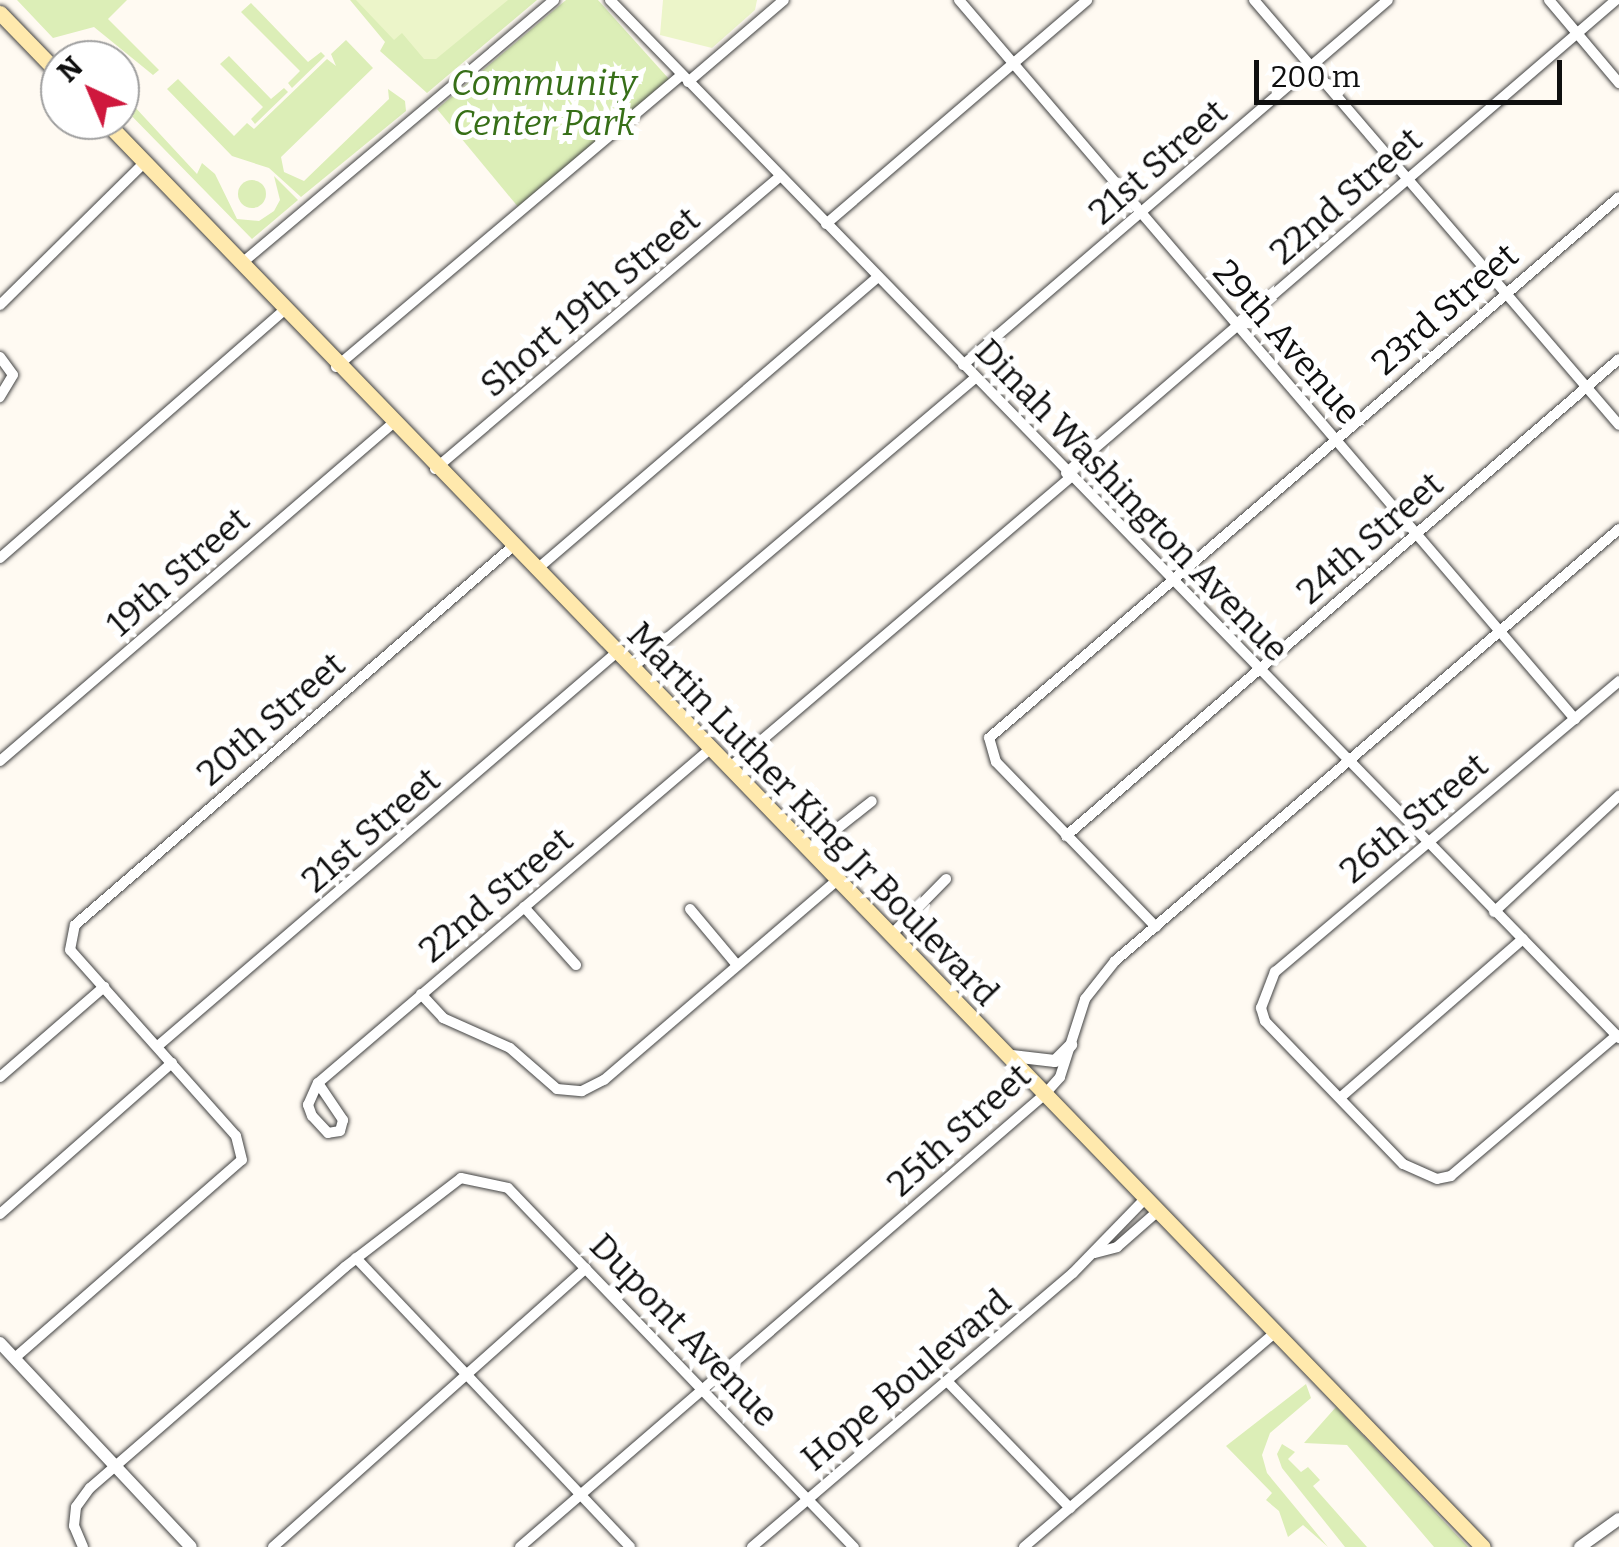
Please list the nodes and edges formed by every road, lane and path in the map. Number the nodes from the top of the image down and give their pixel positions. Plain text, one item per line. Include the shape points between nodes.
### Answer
1 (554, 0) edge
2 (610, 0) edge
3 (784, 0) edge
4 (959, 0) edge
5 (1087, 0) edge
6 (1254, 0) edge
7 (1388, 0) edge
8 (1549, 0) edge
9 (1616, 0) edge
10 (0, 14) edge
11 (1576, 34) junction
12 (40, 55) edge
13 (1013, 63) junction
14 (1311, 66) junction
15 (685, 78) junction
16 (1619, 83) edge
17 (124, 140) edge
18 (145, 162) junction
19 (780, 176) junction
20 (1409, 178) junction
21 (1619, 197) edge
22 (1139, 214) junction
23 (826, 224) junction
24 (242, 263) junction
25 (878, 277) junction
26 (1504, 293) junction
27 (0, 304) edge
28 (284, 310) junction
29 (1237, 326) junction
30 (0, 358) edge
31 (1619, 359) edge
32 (963, 365) junction
33 (336, 367) junction
34 (975, 378) junction
35 (1586, 387) junction
36 (0, 397) edge
37 (392, 424) junction
38 (1619, 425) edge
39 (1335, 440) junction
40 (436, 470) junction
41 (1069, 475) junction
42 (1619, 529) edge
43 (1416, 534) junction
44 (512, 547) junction
45 (0, 558) edge
46 (536, 570) junction
47 (1172, 580) junction
48 (1500, 631) junction
49 (616, 654) junction
50 (632, 668) junction
51 (1258, 670) junction
52 (1619, 681) edge
53 (1575, 718) junction
54 (710, 748) junction
55 (0, 761) edge
56 (1346, 761) junction
57 (728, 768) junction
58 (1619, 796) edge
59 (872, 800) dead end
60 (1066, 836) junction
61 (1428, 842) junction
62 (809, 851) junction
63 (946, 879) dead end
64 (836, 881) junction
65 (524, 907) junction
66 (690, 909) dead end
67 (1494, 912) junction
68 (1156, 927) junction
69 (890, 936) junction
70 (1523, 939) junction
71 (576, 965) dead end
72 (737, 965) junction
73 (104, 987) junction
74 (422, 994) junction
75 (1618, 1036) edge
76 (159, 1045) junction
77 (1071, 1045) junction
78 (1002, 1052) junction
79 (172, 1063) junction
80 (0, 1077) edge
81 (318, 1083) junction
82 (1044, 1095) junction
83 (1341, 1097) junction
84 (1145, 1199) junction
85 (1157, 1212) junction
86 (0, 1214) edge
87 (1094, 1254) junction
88 (356, 1258) junction
89 (586, 1268) junction
90 (1274, 1333) junction
91 (0, 1343) edge
92 (17, 1356) junction
93 (468, 1378) junction
94 (947, 1381) junction
95 (704, 1388) junction
96 (115, 1466) junction
97 (578, 1495) junction
98 (808, 1498) junction
99 (1070, 1508) junction
100 (1619, 1519) edge
101 (84, 1547) edge
102 (191, 1547) edge
103 (274, 1547) edge
104 (520, 1547) edge
105 (630, 1547) edge
106 (752, 1547) edge
107 (854, 1547) edge
108 (1024, 1547) edge
109 (1483, 1547) edge
110 (1580, 1547) edge

1 - 24 street
2 - 15 street, Dinah Washington Avenue
3 - 15 street
4 - 13 street, 29th Avenue
5 - 13 street
6 - 14 street
7 - 14 street, 21st Street
8 - 11 street
9 - 11 street, 22nd Street
10 - 12 main road
11 - 16 street
11 - 20 street, 22nd Street
13 - 22 street, 29th Avenue
13 - 23 street
14 - 20 street
14 - 22 street, 21st Street
15 - 19 street, Dinah Washington Avenue
15 - 33 street
17 - 18 main road, Martin Luther King Jr Boulevard
18 - 24 main road, Martin Luther King Jr Boulevard
18 - 27 street
19 - 23 street, Dinah Washington Avenue
19 - 40 street, Short 19th Street
20 - 26 street
20 - 29 street, 22nd Street
21 - 26 street, 23rd Street
22 - 29 street, 29th Avenue
22 - 32 street, 21st Street
23 - 25 street, Dinah Washington Avenue
24 - 28 main road, Martin Luther King Jr Boulevard
25 - 32 street, Dinah Washington Avenue
25 - 46 street
26 - 35 street
26 - 39 street, 23rd Street
28 - 33 main road, Martin Luther King Jr Boulevard
28 - 45 street
29 - 39 street, 29th Avenue
29 - 41 street, 22nd Street
30 - 36 street via 13,375
31 - 35 street, 24th Street
32 - 34 street, Dinah Washington Avenue
33 - 37 main road, Martin Luther King Jr Boulevard
34 - 41 street, Dinah Washington Avenue
34 - 50 street
35 - 38 street
35 - 43 street, 24th Street
37 - 40 main road, Martin Luther King Jr Boulevard
37 - 55 street, 19th Street
39 - 43 street, 29th Avenue
39 - 47 street, 23rd Street
40 - 44 main road, Martin Luther King Jr Boulevard
41 - 47 street, Dinah Washington Avenue
41 - 57 street, 22nd Street
42 - 48 street, 25th Street
43 - 48 street, 29th Avenue
43 - 51 street, 24th Street
44 - 46 main road, Martin Luther King Jr Boulevard
44 - 73 street, 20th Street via 69,936 70,950
46 - 49 main road, Martin Luther King Jr Boulevard
47 - 51 street, Dinah Washington Avenue
47 - 60 street, 23rd Street via 989,738 996,762
48 - 53 street, 29th Avenue
48 - 56 street, 25th Street
49 - 50 main road, Martin Luther King Jr Boulevard
49 - 76 street, 21st Street
50 - 54 main road, Martin Luther King Jr Boulevard
51 - 56 street, Dinah Washington Avenue
51 - 60 street, 24th Street
52 - 53 street, 26th Street
53 - 61 street, 26th Street
54 - 57 main road, Martin Luther King Jr Boulevard
54 - 65 street, 22nd Street
56 - 61 street, Dinah Washington Avenue
56 - 68 street, 25th Street
57 - 62 main road, Martin Luther King Jr Boulevard
58 - 67 street
59 - 62 street
60 - 68 street
61 - 67 street, Dinah Washington Avenue
61 - 83 street, 26th Street via 1275,972 1260,1008 1265,1021
62 - 64 main road, Martin Luther King Jr Boulevard
63 - 69 street
64 - 69 main road, Martin Luther King Jr Boulevard
64 - 72 street
65 - 71 street
65 - 74 street, 22nd Street
66 - 72 street
67 - 70 street, Dinah Washington Avenue
68 - 77 street, 25th Street via 1091,988
69 - 78 main road, Martin Luther King Jr Boulevard
70 - 75 street, Dinah Washington Avenue
70 - 83 street
72 - 74 street via 604,1080 582,1091 565,1091 510,1048 443,1018
73 - 76 street
73 - 80 street
74 - 81 street, 22nd Street
75 - 83 street via 1451,1176 1425,1177 1403,1164
76 - 79 street
77 - 78 street via 1043,1063
77 - 82 street, 25th Street
78 - 82 main road, Martin Luther King Jr Boulevard
79 - 86 street
79 - 92 street via 242,1147 234,1170
81 - 81 street via 308,1105 312,1116 328,1133 340,1131 343,1120
82 - 84 main road, Martin Luther King Jr Boulevard
82 - 95 street, 25th Street
84 - 85 main road, Martin Luther King Jr Boulevard
84 - 87 street, Hope Boulevard
85 - 87 street, Hope Boulevard via 1117,1247
85 - 90 main road, Martin Luther King Jr Boulevard
87 - 94 street, Hope Boulevard
88 - 89 street, Dupont Avenue via 460,1178 508,1188
88 - 93 street
88 - 96 street
89 - 93 street
89 - 95 street, Dupont Avenue
90 - 99 street
90 - 109 main road, Martin Luther King Jr Boulevard
91 - 92 street
92 - 96 street
93 - 97 street
93 - 103 street
94 - 98 street, Hope Boulevard
94 - 99 street
95 - 97 street, 25th Street
95 - 98 street, Dupont Avenue
96 - 101 street via 76,1507 74,1526
96 - 102 street
97 - 104 street, 25th Street
97 - 105 street
98 - 106 street, Hope Boulevard
98 - 107 street, Dupont Avenue
99 - 108 street
100 - 110 street

